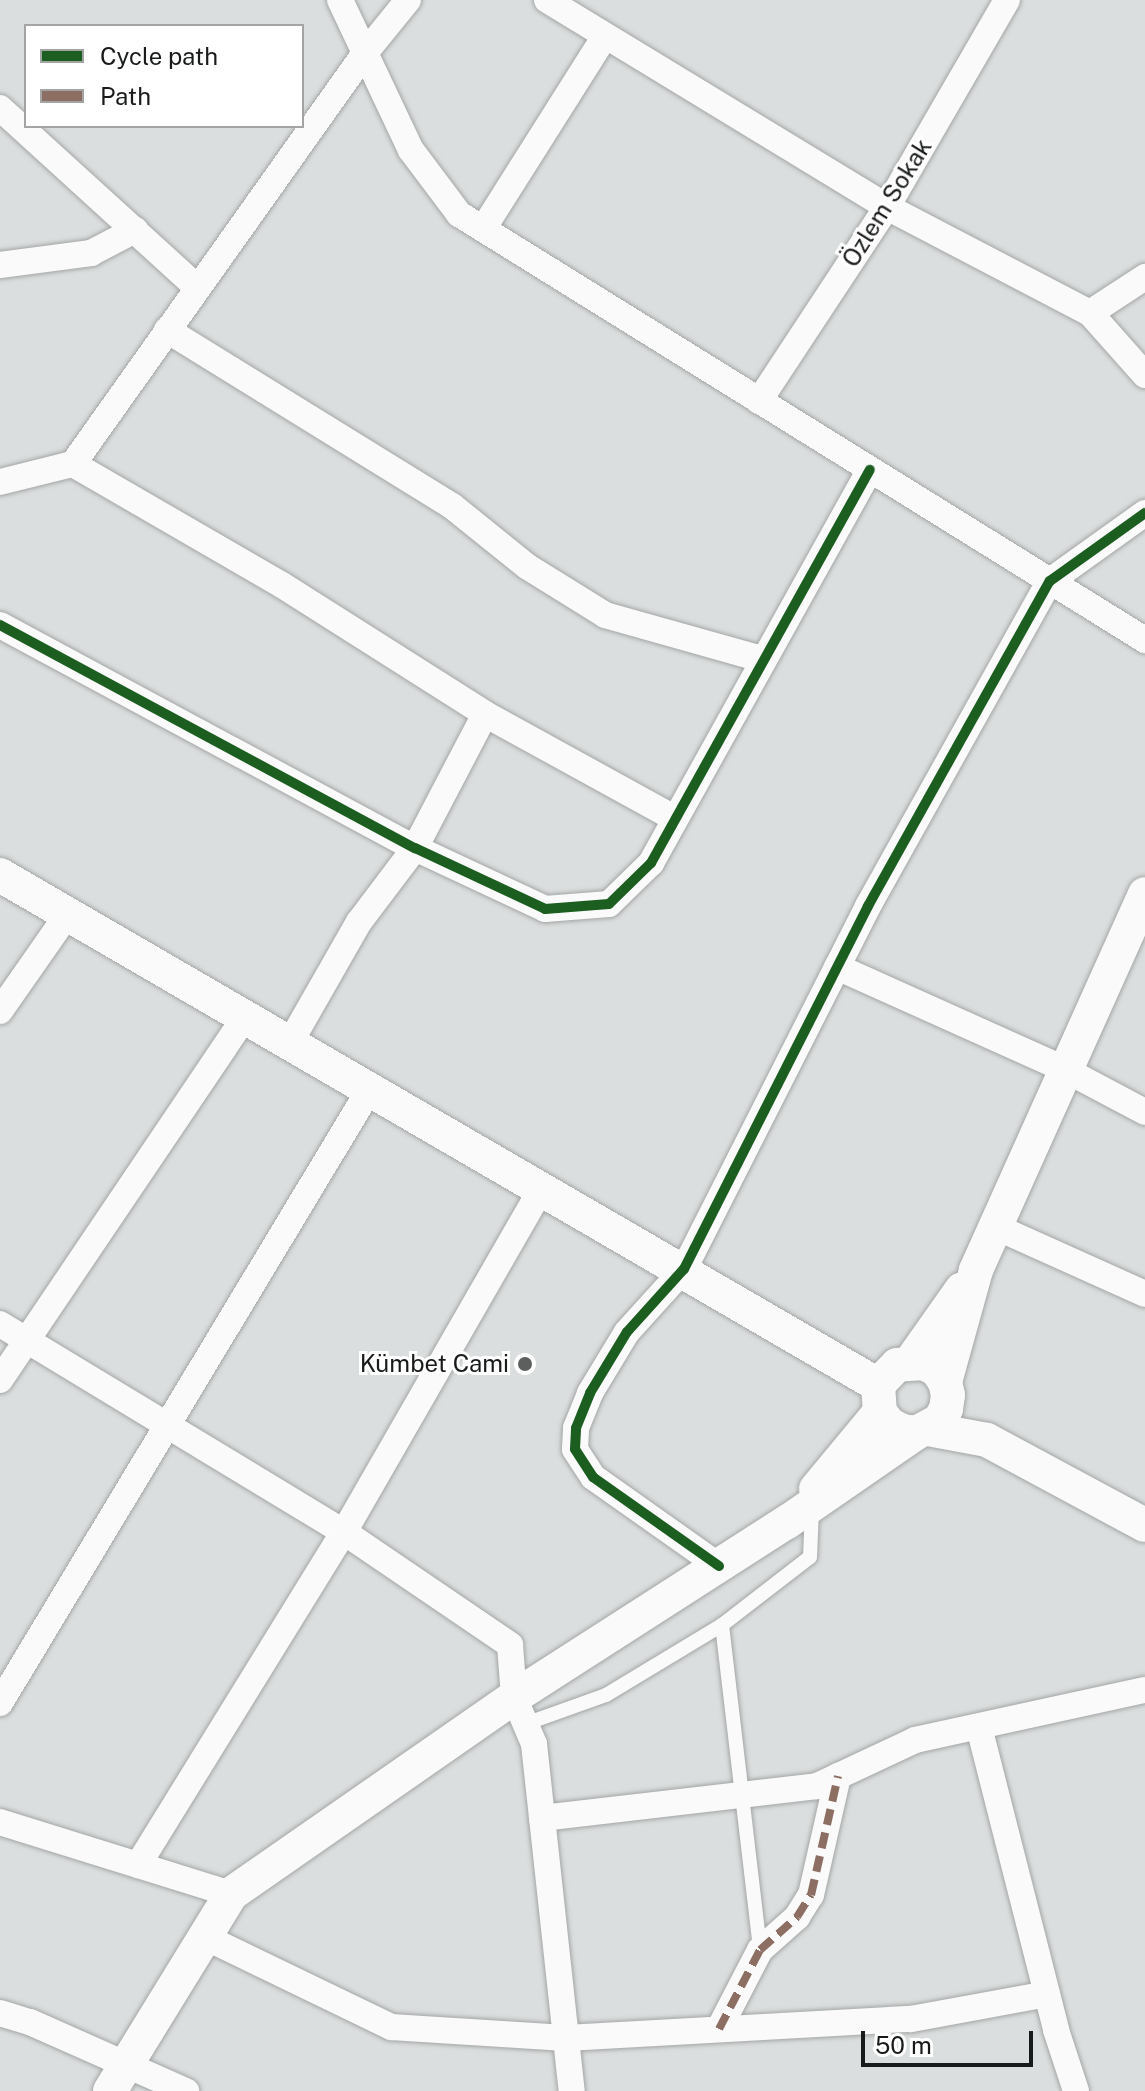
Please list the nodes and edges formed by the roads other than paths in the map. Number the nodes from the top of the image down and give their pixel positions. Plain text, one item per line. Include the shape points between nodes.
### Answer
1 (340, 0) edge
2 (408, 0) edge
3 (547, 0) edge
4 (1007, 0) edge
5 (605, 36) junction
6 (365, 53) junction
7 (0, 108) edge
8 (887, 207) junction
9 (483, 229) junction
10 (135, 230) junction
11 (0, 265) edge
12 (1145, 277) edge
13 (197, 287) junction
14 (1090, 313) junction
15 (167, 330) junction
16 (1145, 375) edge
17 (759, 401) junction
18 (73, 464) junction
19 (870, 470) junction
20 (0, 482) edge
21 (1145, 513) edge
22 (1050, 581) junction
23 (0, 625) edge
24 (1145, 640) edge
25 (762, 659) junction
26 (485, 714) junction
27 (674, 818) junction
28 (415, 848) junction
29 (0, 875) edge
30 (1145, 894) edge
31 (69, 912) junction
32 (837, 967) junction
33 (0, 1011) edge
34 (246, 1015) junction
35 (291, 1041) junction
36 (1066, 1070) junction
37 (371, 1087) junction
38 (1145, 1112) edge
39 (542, 1187) junction
40 (996, 1227) junction
41 (684, 1269) junction
42 (976, 1270) junction
43 (1145, 1294) edge
44 (0, 1324) edge
45 (26, 1339) junction
46 (0, 1380) edge
47 (892, 1381) junction
48 (947, 1389) junction
49 (169, 1426) junction
50 (922, 1431) junction
51 (987, 1440) junction
52 (800, 1514) junction
53 (1145, 1525) edge
54 (344, 1532) junction
55 (719, 1566) junction
56 (722, 1625) junction
57 (1145, 1690) edge
58 (0, 1703) edge
59 (520, 1710) junction
60 (979, 1727) junction
61 (838, 1776) junction
62 (743, 1795) junction
63 (542, 1818) junction
64 (0, 1822) edge
65 (138, 1865) junction
66 (231, 1894) junction
67 (205, 1937) junction
68 (760, 1950) junction
69 (1047, 1994) junction
70 (0, 2013) edge
71 (719, 2029) junction
72 (566, 2038) junction
73 (119, 2078) edge
74 (186, 2091) edge
75 (572, 2091) edge
76 (1076, 2091) edge

1 - 6 street
2 - 6 street
3 - 5 street
4 - 8 street, Özlem Sokak
5 - 8 street
5 - 9 street
6 - 9 street via 411,150 459,214
6 - 13 street
7 - 10 street
8 - 14 street
8 - 17 street, Özlem Sokak
9 - 17 street
10 - 11 street via 91,253
10 - 13 street
12 - 14 street
13 - 15 street
14 - 16 street
15 - 18 street
15 - 25 street via 452,506 528,567 605,615
17 - 19 street
18 - 20 street
18 - 26 street via 282,585
19 - 22 street
19 - 25 street
21 - 22 street
22 - 24 street
22 - 32 street
23 - 28 street
25 - 27 street
26 - 27 street
26 - 28 street
27 - 28 street via 651,863 609,904 545,909
28 - 35 street via 359,922
29 - 31 street
30 - 36 street
31 - 33 street
31 - 34 street
32 - 36 street
32 - 41 street
34 - 35 street
34 - 45 street
35 - 37 street
36 - 38 street
36 - 40 street
37 - 39 street
37 - 49 street
39 - 41 street
39 - 54 street
40 - 42 street
40 - 43 street
41 - 47 street via 825,1351
41 - 55 street via 620,1344 590,1393 576,1428 575,1449 593,1477
42 - 47 street
42 - 48 street
44 - 45 street
45 - 46 street
45 - 49 street
47 - 48 street via 937,1370
47 - 50 street via 889,1424 902,1431
47 - 52 street
48 - 50 street via 939,1421
48 - 51 street
49 - 54 street
49 - 58 street
50 - 51 street
50 - 52 street
51 - 53 street
52 - 55 street
52 - 56 lane via 810,1557
54 - 59 street via 510,1645
54 - 65 street
55 - 59 street
56 - 59 lane via 606,1695
56 - 62 lane
57 - 60 street
59 - 63 street via 534,1744
59 - 66 street
60 - 61 street via 915,1740
60 - 69 street
61 - 62 street via 817,1786
61 - 68 street via 811,1895 797,1917
62 - 63 street
62 - 68 lane
63 - 72 street
64 - 65 street
65 - 66 street
66 - 67 street
67 - 72 street via 391,2027
67 - 73 street
68 - 71 street
69 - 71 street via 911,2019
69 - 76 street
70 - 73 street via 30,2022
71 - 72 street
72 - 75 street
73 - 74 street

